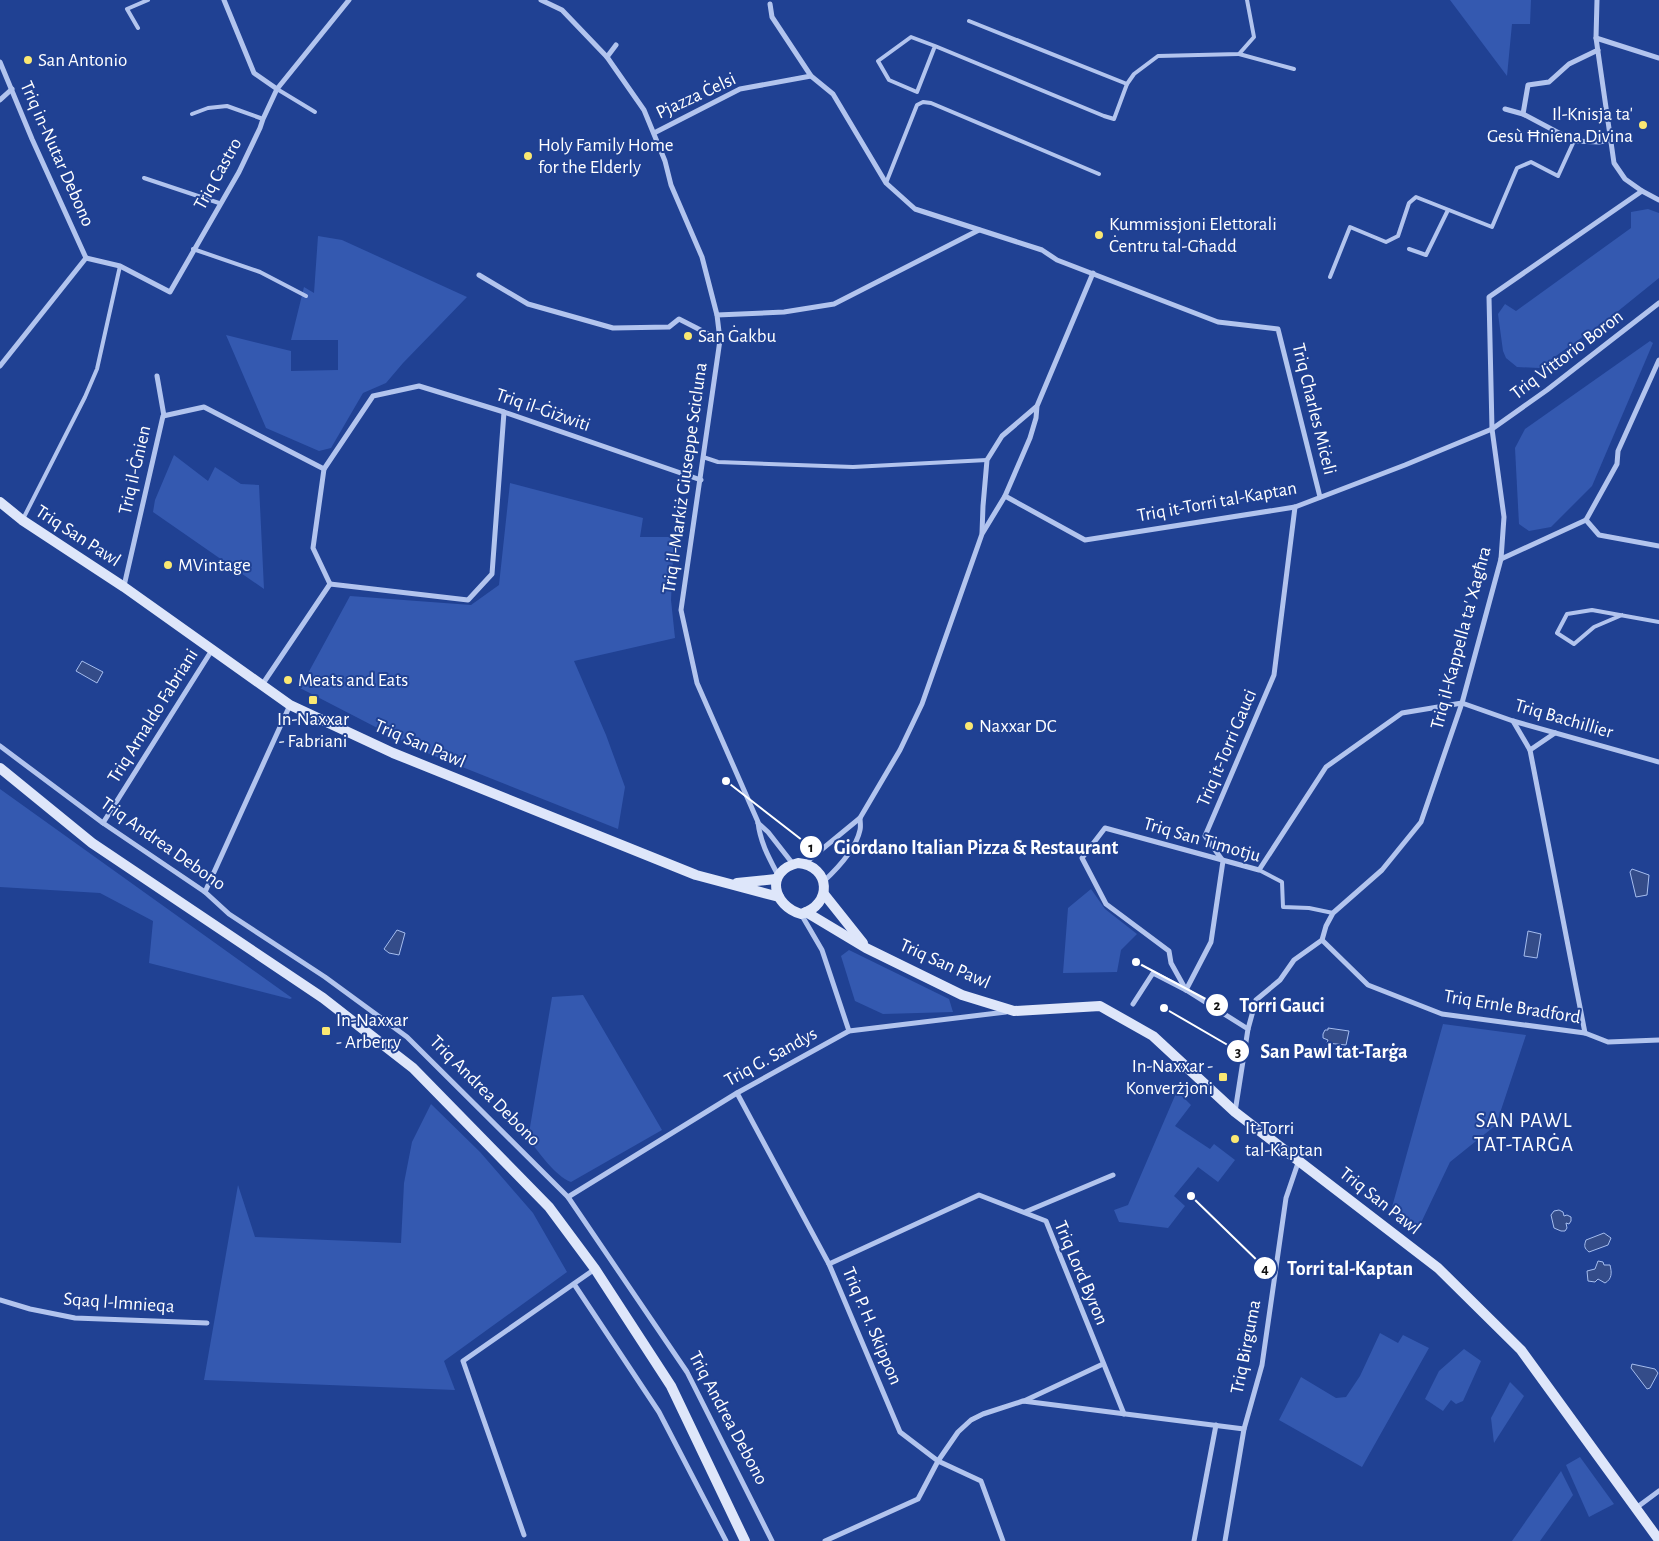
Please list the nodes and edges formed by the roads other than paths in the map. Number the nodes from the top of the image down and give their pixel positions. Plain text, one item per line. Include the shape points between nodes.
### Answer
1 (148, 0) edge
2 (224, 0) edge
3 (349, 0) edge
4 (540, 0) edge
5 (1247, 0) edge
6 (1597, 0) edge
7 (770, 4) dead end
8 (969, 21) dead end
9 (138, 28) dead end
10 (1596, 38) junction
11 (616, 46) dead end
12 (934, 46) junction
13 (1598, 50) junction
14 (1239, 54) junction
15 (607, 57) junction
16 (1659, 58) edge
17 (0, 62) edge
18 (1294, 69) dead end
19 (811, 76) junction
20 (1127, 84) junction
21 (277, 89) junction
22 (12, 90) junction
23 (0, 100) edge
24 (1505, 108) dead end
25 (315, 112) dead end
26 (192, 114) dead end
27 (1523, 114) junction
28 (263, 119) junction
29 (654, 133) junction
30 (1611, 140) junction
31 (1574, 141) junction
32 (1100, 174) dead end
33 (144, 178) dead end
34 (886, 184) junction
35 (1642, 191) junction
36 (1659, 200) edge
37 (219, 203) junction
38 (1448, 210) junction
39 (979, 230) junction
40 (193, 249) junction
41 (1409, 249) dead end
42 (86, 258) junction
43 (120, 266) junction
44 (1093, 273) junction
45 (479, 275) dead end
46 (1330, 277) dead end
47 (306, 296) dead end
48 (1659, 303) edge
49 (717, 315) junction
50 (720, 340) junction
51 (1659, 360) edge
52 (0, 366) edge
53 (157, 376) dead end
54 (1037, 406) junction
55 (504, 412) junction
56 (164, 416) junction
57 (1492, 429) junction
58 (703, 457) junction
59 (987, 460) junction
60 (324, 469) junction
61 (701, 480) junction
62 (1005, 496) junction
63 (1320, 498) junction
64 (0, 502) edge
65 (1295, 506) junction
66 (22, 520) junction
67 (1586, 520) junction
68 (982, 534) junction
69 (1659, 546) edge
70 (1501, 559) junction
71 (330, 584) junction
72 (124, 587) junction
73 (1622, 615) junction
74 (1659, 622) edge
75 (212, 650) junction
76 (262, 685) junction
77 (1462, 702) junction
78 (290, 706) junction
79 (1513, 721) junction
80 (1555, 733) junction
81 (0, 746) edge
82 (1530, 750) junction
83 (1659, 762) edge
84 (1, 769) edge
85 (860, 818) junction
86 (758, 822) junction
87 (103, 823) junction
88 (1223, 861) junction
89 (794, 864) junction
90 (804, 864) junction
91 (1260, 870) junction
92 (777, 877) junction
93 (823, 882) junction
94 (728, 884) junction
95 (205, 892) junction
96 (824, 894) junction
97 (779, 897) junction
98 (804, 913) junction
99 (1333, 913) junction
100 (1322, 940) junction
101 (866, 948) junction
102 (1186, 990) junction
103 (1133, 1004) dead end
104 (1014, 1011) junction
105 (1248, 1029) junction
106 (849, 1031) junction
107 (1585, 1033) junction
108 (1659, 1040) edge
109 (736, 1093) junction
110 (1235, 1112) junction
111 (1299, 1160) junction
112 (1113, 1175) dead end
113 (568, 1197) junction
114 (1025, 1212) junction
115 (829, 1264) junction
116 (595, 1269) junction
117 (574, 1284) junction
118 (0, 1300) edge
119 (207, 1323) dead end
120 (1102, 1364) junction
121 (1023, 1401) junction
122 (1124, 1414) junction
123 (1216, 1426) junction
124 (1244, 1429) junction
125 (938, 1460) junction
126 (1659, 1491) edge
127 (1636, 1508) junction
128 (524, 1535) dead end
129 (1659, 1540) edge
130 (726, 1541) edge
131 (745, 1541) edge
132 (772, 1541) edge
133 (825, 1541) edge
134 (1003, 1541) edge
135 (1194, 1541) edge
136 (1226, 1541) edge

1 - 9 lane via 127,8
2 - 21 street via 254,73
3 - 21 street, Triq Castro
4 - 15 street, Triq il-Markiż Giuseppe Scicluna via 562,10
5 - 14 lane via 1254,37
6 - 10 street
7 - 19 street via 772,17
8 - 20 lane
10 - 13 street
10 - 16 street
11 - 15 street
12 - 12 lane via 911,37 878,62 889,80 917,92
12 - 20 lane via 1114,119
13 - 27 street via 1569,64 1549,82 1528,84
13 - 30 street
14 - 18 lane
14 - 20 lane via 1158,56 1134,74
15 - 29 street, Triq il-Markiż Giuseppe Scicluna via 644,110
17 - 22 street, Triq in-Nutar Debono
19 - 29 street, Pjazza Ċelsi via 740,89
19 - 34 street via 833,94
21 - 25 lane
21 - 28 street, Triq Castro
22 - 23 street
22 - 42 street, Triq in-Nutar Debono
24 - 27 street
26 - 28 lane via 227,106
27 - 31 street
28 - 37 street, Triq Castro via 239,172
29 - 49 street, Triq il-Markiż Giuseppe Scicluna via 671,185 702,257
30 - 31 street
30 - 35 street via 1614,163 1625,179
31 - 38 lane via 1558,176 1531,162 1518,168 1492,227
32 - 34 lane via 923,102 917,105
33 - 37 lane
34 - 39 street via 915,208
35 - 36 street
35 - 57 street, Triq il-Kappella ta' Xagħra via 1488,297
37 - 40 street, Triq Castro
38 - 41 lane via 1426,255
38 - 46 lane via 1416,197 1409,203 1398,236 1386,242 1350,227
39 - 44 street via 1042,250 1057,260
39 - 49 street via 834,304 784,312
40 - 43 street, Triq Castro via 170,292
40 - 47 lane via 260,272
42 - 43 street, Triq Castro
42 - 52 street
43 - 66 lane via 97,369
44 - 54 street
44 - 63 street, Triq Charles Miċeli via 1218,322 1278,329
45 - 50 street via 528,304 613,328 669,327 679,319
48 - 57 street, Triq Vittorio Boron
49 - 50 street, Triq il-Markiż Giuseppe Scicluna
50 - 58 street, Triq il-Markiż Giuseppe Scicluna
51 - 67 street via 1618,451 1617,464
53 - 56 street
54 - 59 street via 1002,436
54 - 62 street via 1030,438
55 - 60 street, Triq il-Ġiżwiti via 419,386 373,396
55 - 61 street, Triq il-Ġiżwiti
55 - 71 street via 492,574 468,600
56 - 60 street, Triq il-Ġnien via 204,407
56 - 72 street, Triq il-Ġnien
57 - 63 street, Triq it-Torri tal-Kaptan
57 - 70 street, Triq il-Kappella ta' Xagħra via 1504,517
58 - 59 lane via 718,462 853,467
58 - 61 street, Triq il-Markiż Giuseppe Scicluna
59 - 68 street
60 - 71 street via 312,548
61 - 86 street, Triq il-Markiż Giuseppe Scicluna via 680,610 697,683
62 - 65 street, Triq it-Torri tal-Kaptan via 1084,540
62 - 68 street
63 - 65 street, Triq it-Torri tal-Kaptan
64 - 66 main road, Triq San Pawl
65 - 88 street, Triq it-Torri Gauci via 1274,675 1205,836
66 - 72 main road, Triq San Pawl
67 - 69 street via 1599,535
67 - 70 street
68 - 85 street via 922,704 900,750
70 - 77 street, Triq il-Kappella ta' Xagħra
71 - 76 street
72 - 75 main road, Triq San Pawl
73 - 73 lane via 1592,610 1568,614 1557,633 1574,644 1594,627
73 - 74 lane
75 - 76 main road, Triq San Pawl
75 - 87 street, Triq Arnaldo Fabriani
76 - 78 main road, Triq San Pawl
77 - 79 street, Triq Bachillier
77 - 91 street via 1402,713 1326,767
77 - 99 street, Triq il-Kappella ta' Xagħra via 1421,822 1382,870
78 - 94 main road, Triq San Pawl via 412,761 696,875
78 - 95 street
79 - 80 street, Triq Bachillier
79 - 82 street
80 - 82 street
80 - 83 street, Triq Bachillier
81 - 87 street, Triq Andrea Debono
82 - 107 street
84 - 116 main road, Triq Andrea Debono via 92,842 323,998 413,1068 549,1207
85 - 90 street
85 - 93 street via 860,830 853,844 835,871
86 - 89 street, Triq il-Markiż Giuseppe Scicluna
86 - 92 street, Triq il-Markiż Giuseppe Scicluna via 760,837
87 - 95 street, Triq Andrea Debono
88 - 91 street, Triq San Timotju
88 - 102 street via 1211,942
88 - 102 street, Triq San Timotju via 1106,828 1082,858 1106,904 1169,951 1171,963
89 - 90 main road
89 - 92 main road, Triq San Pawl via 785,867
90 - 93 main road via 818,872
91 - 99 lane, Triq San Timotju via 1282,882 1282,907
92 - 94 main road, Triq San Pawl
92 - 97 main road
93 - 96 main road
94 - 97 main road, Triq San Pawl
95 - 113 street, Triq Andrea Debono via 229,914 325,977 407,1037
96 - 98 main road via 817,906
96 - 101 main road, Triq San Pawl
97 - 98 main road, Triq San Pawl via 788,908
98 - 101 main road, Triq San Pawl
98 - 106 street via 822,950
99 - 100 street, Triq il-Kappella ta' Xagħra
100 - 105 street via 1294,960 1280,980 1256,1000
100 - 107 street, Triq Ernle Bradford via 1368,985 1442,1014
101 - 104 main road, Triq San Pawl via 962,995
102 - 103 street via 1153,973
102 - 105 street
104 - 106 street, Triq G. Sandys
104 - 110 main road, Triq San Pawl via 1100,1006 1153,1036
105 - 110 street
106 - 109 street, Triq G. Sandys
107 - 108 street, Triq Ernle Bradford via 1608,1042
109 - 113 street, Triq G. Sandys
109 - 115 street, Triq P. H. Skippon
110 - 111 main road, Triq San Pawl
111 - 124 street, Triq Birguma via 1286,1198 1262,1365
111 - 127 main road, Triq San Pawl via 1438,1268 1521,1350
112 - 114 street
113 - 132 street, Triq Andrea Debono via 687,1372
114 - 115 street, Triq Lord Byron via 979,1195
114 - 120 street, Triq Lord Byron via 1046,1221
115 - 125 street, Triq P. H. Skippon via 900,1432
116 - 117 street
116 - 131 main road, Triq Andrea Debono via 671,1386
117 - 128 street via 463,1361
117 - 130 street via 659,1412
118 - 119 street, Sqaq l-Imnieqa via 75,1318
120 - 121 street
120 - 122 street, Triq Lord Byron
121 - 122 street
121 - 125 street via 971,1420
122 - 123 street
123 - 124 street
123 - 135 street
124 - 136 street, Triq Birguma
125 - 133 street via 918,1499
125 - 134 street, Triq P. H. Skippon via 981,1481
126 - 127 street
127 - 129 main road, Triq San Pawl

